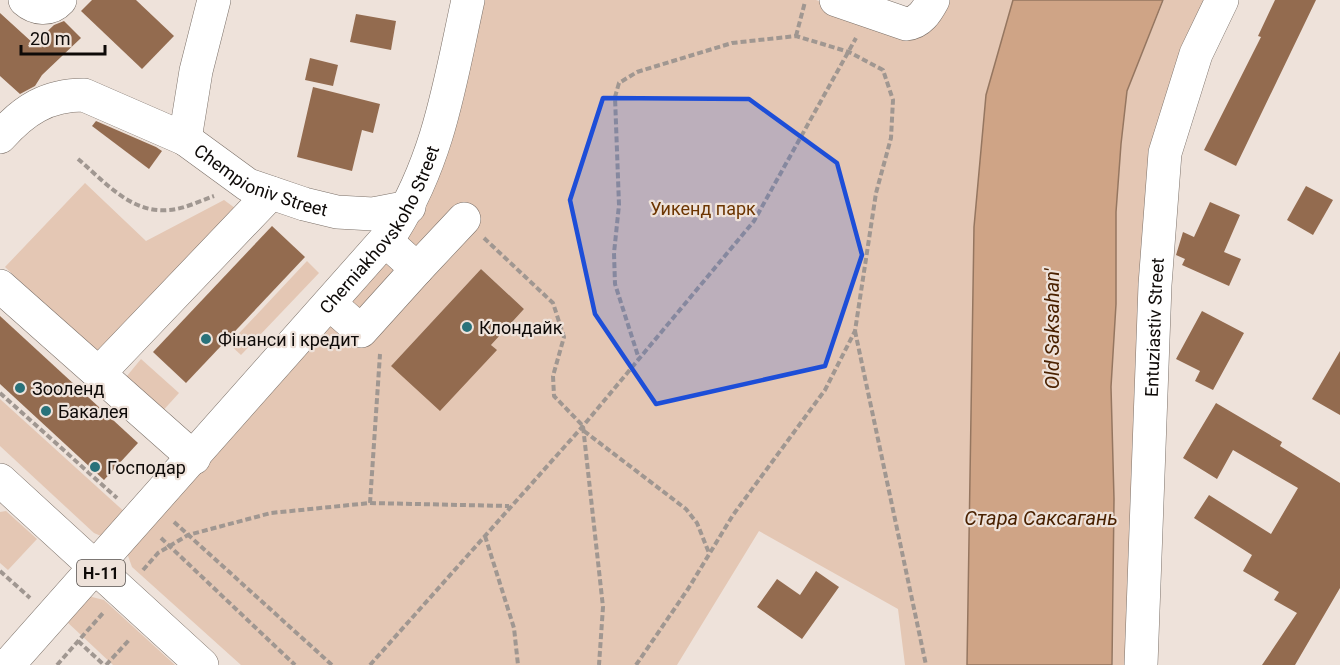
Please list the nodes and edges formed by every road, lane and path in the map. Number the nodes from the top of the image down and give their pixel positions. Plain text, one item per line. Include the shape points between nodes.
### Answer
1 (25, 0) edge
2 (60, 0) edge
3 (214, 0) edge
4 (468, 0) edge
5 (806, 0) edge
6 (836, 0) edge
7 (933, 0) edge
8 (1222, 0) edge
9 (868, 12) junction
10 (796, 36) junction
11 (849, 52) junction
12 (4, 124) edge
13 (185, 139) junction
14 (78, 159) dead end
15 (259, 189) junction
16 (409, 207) junction
17 (464, 219) joint
18 (386, 241) junction
19 (417, 269) junction
20 (0, 286) edge
21 (330, 304) junction
22 (361, 331) junction
23 (855, 331) junction
24 (639, 359) junction
25 (99, 373) junction
26 (0, 393) edge
27 (584, 428) junction
28 (194, 458) junction
29 (0, 480) edge
30 (370, 503) junction
31 (510, 506) junction
32 (140, 518) junction
33 (173, 521) dead end
34 (188, 535) junction
35 (485, 535) junction
36 (169, 546) junction
37 (710, 554) junction
38 (96, 568) junction
39 (78, 641) dead end
40 (8, 665) edge
41 (57, 665) edge
42 (202, 665) edge
43 (295, 665) edge
44 (332, 665) edge
45 (370, 665) edge
46 (519, 665) edge
47 (599, 665) edge
48 (636, 665) edge
49 (926, 665) edge
50 (1141, 665) edge

1 - 2 street via 44,8
3 - 13 street, Chempioniv Street via 196,70
4 - 16 street, Cherniakhovskoho Street via 436,144
5 - 10 path
6 - 9 street
7 - 9 street via 913,24
8 - 50 street, Entuziastiv Street via 1196,54 1165,153 1155,285
9 - 11 path
10 - 11 path
10 - 24 path via 732,43 636,72 619,83 615,98 619,205 615,284
11 - 23 path via 883,70 893,100 891,138 876,193
11 - 24 path via 754,221
12 - 13 street via 38,104 66,95 84,95
13 - 15 street, Chempioniv Street
14 - 15 path via 126,200 148,210 171,210
15 - 16 street, Chempioniv Street via 337,212 372,214
15 - 25 street
16 - 18 street, Cherniakhovskoho Street
17 - 19 street
17 - 27 path via 553,303 564,337 553,376 554,396
18 - 19 street
18 - 21 street, Cherniakhovskoho Street
19 - 22 street
20 - 25 street
21 - 22 street
21 - 28 street, Cherniakhovskoho Street
22 - 30 path via 381,351
23 - 37 path via 825,390 739,506
23 - 49 path
24 - 27 path
25 - 28 street
26 - 32 path
27 - 31 path
27 - 37 path via 686,509 697,523
27 - 47 path via 603,606
28 - 32 street, Cherniakhovskoho Street
29 - 38 street, Н-11
30 - 31 path
30 - 34 path via 271,513
31 - 35 path
32 - 36 path
32 - 38 street, Cherniakhovskoho Street
33 - 34 path
34 - 36 path
34 - 44 path
35 - 45 path
35 - 46 path via 514,628
36 - 43 path
37 - 48 path
38 - 40 street, Cherniakhovskoho Street
38 - 42 street, Н-11
39 - 41 path

